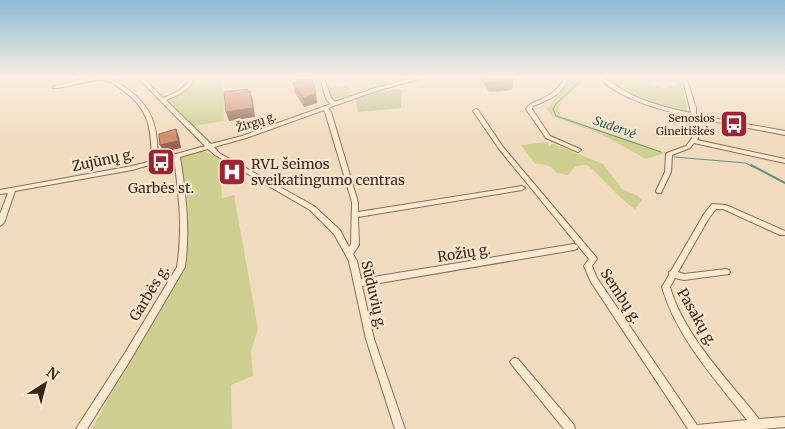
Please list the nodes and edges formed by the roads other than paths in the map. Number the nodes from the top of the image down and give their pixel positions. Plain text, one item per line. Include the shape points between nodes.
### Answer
1 (134, 97) edge
2 (159, 97) edge
3 (169, 97) edge
4 (328, 97) edge
5 (354, 97) edge
6 (548, 97) edge
7 (635, 97) edge
8 (689, 97) edge
9 (162, 100) junction
10 (334, 104) junction
11 (324, 108) junction
12 (476, 110) dead end
13 (694, 114) junction
14 (785, 132) edge
15 (694, 141) junction
16 (209, 146) junction
17 (578, 150) dead end
18 (177, 155) junction
19 (155, 161) junction
20 (785, 161) edge
21 (522, 188) dead end
22 (12, 190) junction
23 (659, 191) dead end
24 (0, 192) edge
25 (356, 215) junction
26 (0, 223) edge
27 (783, 233) dead end
28 (574, 247) dead end
29 (350, 252) junction
30 (726, 272) dead end
31 (672, 274) junction
32 (358, 283) junction
33 (515, 362) dead end
34 (785, 422) edge
35 (756, 423) junction
36 (397, 426) edge
37 (82, 429) edge
38 (570, 429) edge
39 (694, 429) edge
40 (700, 429) edge

1 - 19 street via 150,117
2 - 9 street, Sūduvių g.
3 - 9 street
4 - 10 street
5 - 10 street, Žirgų g.
6 - 17 street via 529,109 548,137
7 - 13 street
8 - 13 street
9 - 16 street, Sūduvių g.
10 - 11 street, Žirgų g.
11 - 16 street, Žirgų g. via 272,128
11 - 25 street via 328,112 355,202
12 - 39 street, Sembų g. via 501,148 593,258 588,266 594,280
13 - 14 street
13 - 15 street
15 - 20 street
15 - 23 street via 688,147 669,154 668,172
16 - 18 street, Zujūnų g.
16 - 29 street, Sūduvių g. via 217,154 312,208 330,223
18 - 19 street, Zujūnų g.
18 - 37 street, Garbės g. via 183,213 183,256 178,273
19 - 22 street, Zujūnų g. via 107,174
21 - 25 street
22 - 24 street, Zujūnų g.
22 - 26 street
25 - 29 street via 355,245
27 - 31 street, Pasakų g. via 724,206 714,206
28 - 32 street, Rožių g.
29 - 32 street, Sūduvių g.
30 - 31 street via 684,277
31 - 35 street, Pasakų g. via 666,287 670,303 692,342
32 - 36 street, Sūduvių g. via 370,339
33 - 38 street
34 - 35 street
35 - 40 street

